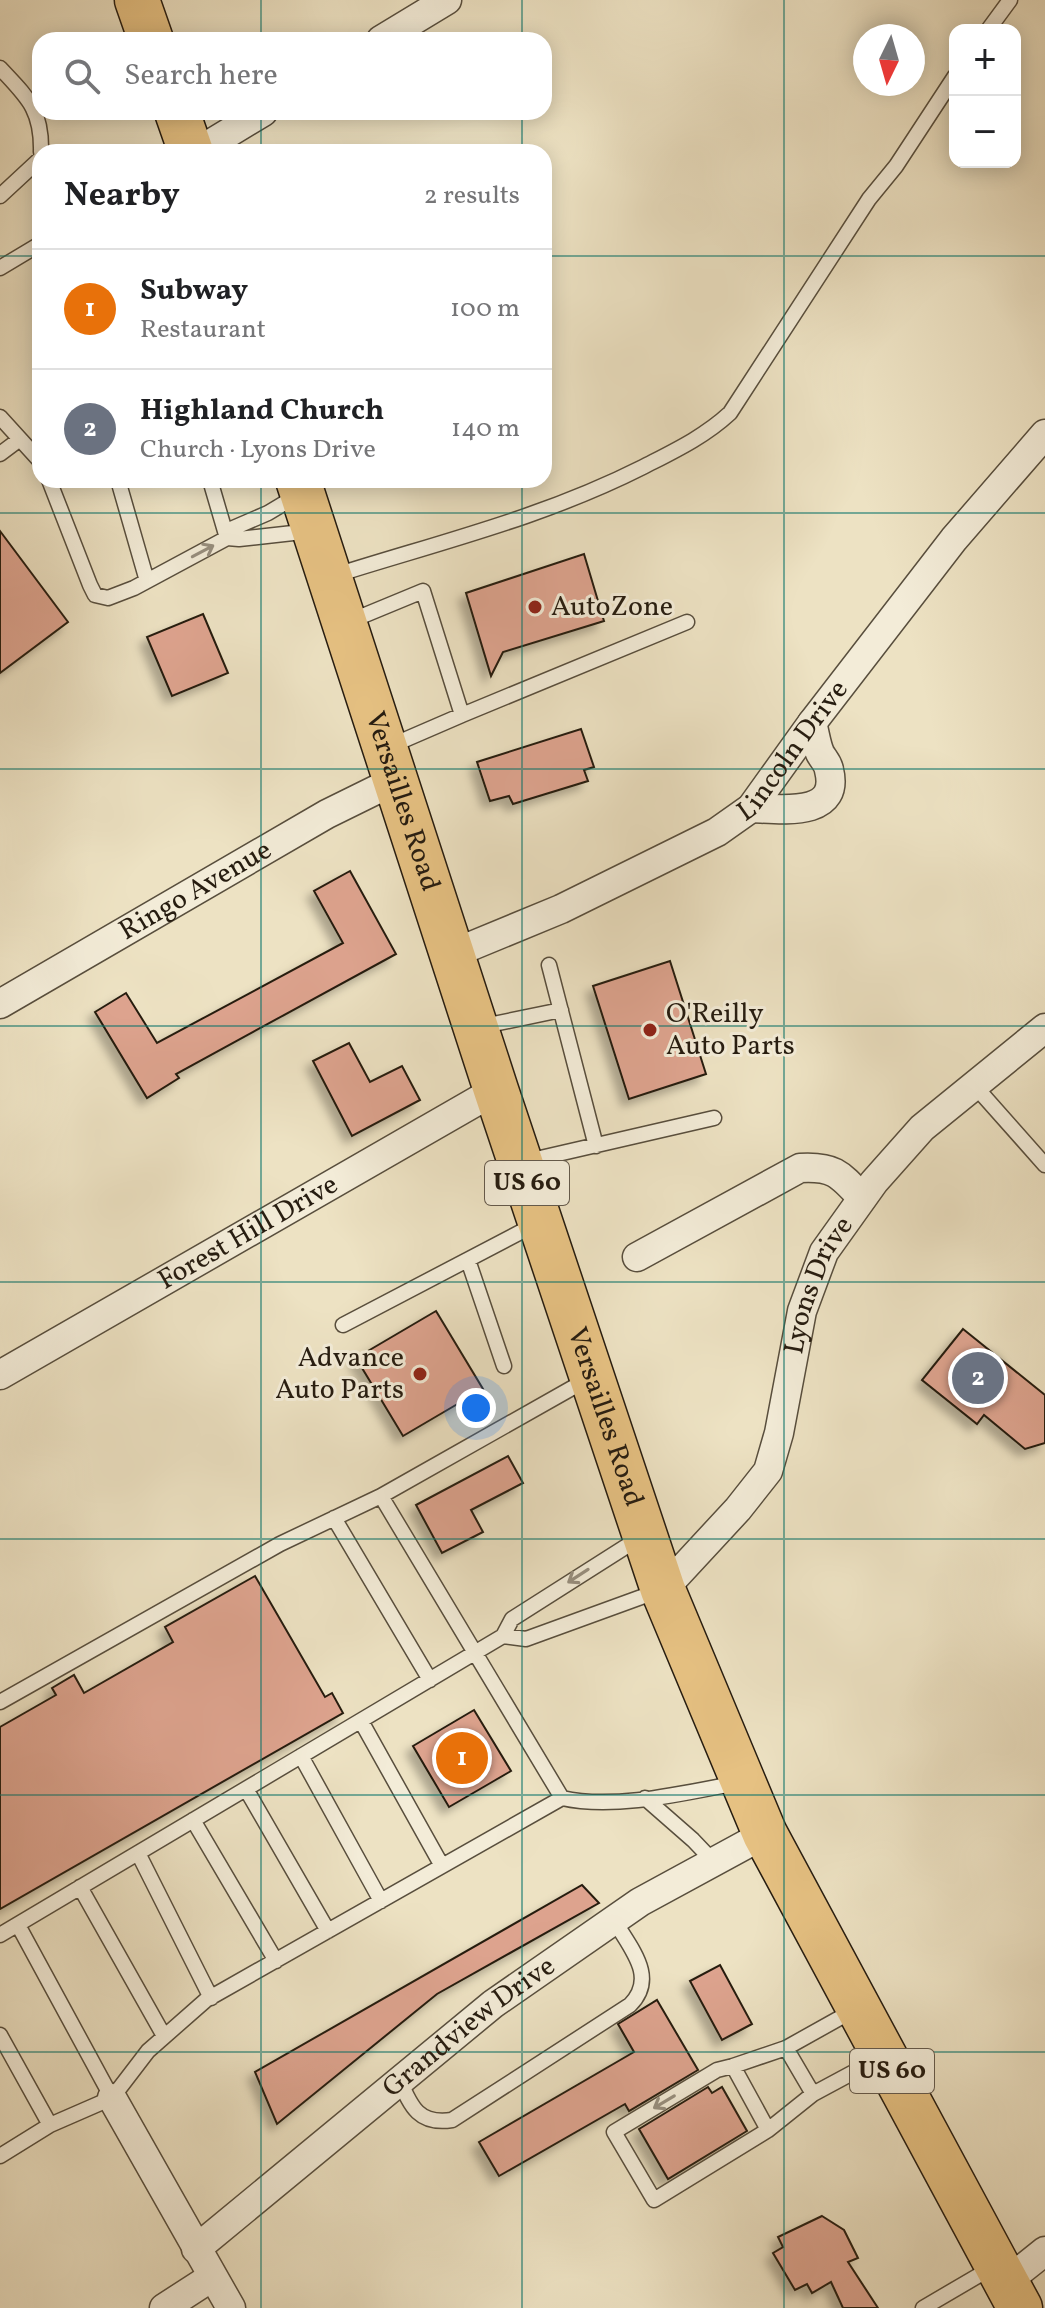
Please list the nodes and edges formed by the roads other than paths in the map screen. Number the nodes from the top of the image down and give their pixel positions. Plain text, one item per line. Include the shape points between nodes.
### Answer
1 (137, 0) edge
2 (447, 0) edge
3 (1010, 0) edge
4 (992, 24) edge
5 (148, 32) edge
6 (394, 32) edge
7 (0, 68) edge
8 (949, 85) edge
9 (32, 104) edge
10 (38, 120) edge
11 (180, 120) edge
12 (250, 120) edge
13 (41, 144) edge
14 (188, 144) edge
15 (210, 144) edge
16 (32, 166) edge
17 (0, 196) edge
18 (32, 249) edge
19 (0, 268) edge
20 (0, 417) edge
21 (1045, 434) edge
22 (20, 439) junction
23 (32, 452) edge
24 (0, 454) edge
25 (52, 488) edge
26 (120, 488) edge
27 (212, 488) edge
28 (304, 493) edge
29 (227, 538) junction
30 (329, 578) junction
31 (140, 584) junction
32 (687, 622) dead end
33 (344, 623) junction
34 (462, 715) junction
35 (812, 723) junction
36 (389, 765) junction
37 (751, 808) junction
38 (452, 954) junction
39 (549, 965) dead end
40 (0, 1004) edge
41 (561, 1010) junction
42 (476, 1028) junction
43 (1045, 1028) edge
44 (974, 1085) junction
45 (496, 1090) junction
46 (714, 1118) dead end
47 (596, 1146) junction
48 (520, 1163) junction
49 (1045, 1165) edge
50 (862, 1198) junction
51 (540, 1222) junction
52 (637, 1257) dead end
53 (468, 1260) junction
54 (343, 1325) dead end
55 (504, 1366) dead end
56 (0, 1375) edge
57 (592, 1377) junction
58 (381, 1496) junction
59 (334, 1518) junction
60 (645, 1535) junction
61 (663, 1590) junction
62 (503, 1636) junction
63 (475, 1653) junction
64 (430, 1680) junction
65 (0, 1702) edge
66 (361, 1721) junction
67 (301, 1756) junction
68 (743, 1782) junction
69 (246, 1789) junction
70 (562, 1798) junction
71 (645, 1798) junction
72 (193, 1820) junction
73 (765, 1834) junction
74 (138, 1853) junction
75 (714, 1862) junction
76 (442, 1866) junction
77 (80, 1887) junction
78 (381, 1901) junction
79 (614, 1920) junction
80 (18, 1925) junction
81 (328, 1931) junction
82 (0, 1935) edge
83 (276, 1961) junction
84 (211, 1998) junction
85 (858, 2008) junction
86 (0, 2035) edge
87 (164, 2036) junction
88 (786, 2048) junction
89 (884, 2056) junction
90 (733, 2066) junction
91 (400, 2081) junction
92 (813, 2094) junction
93 (112, 2098) junction
94 (50, 2125) junction
95 (768, 2130) junction
96 (0, 2156) edge
97 (196, 2249) junction
98 (1045, 2251) edge
99 (212, 2277) junction
100 (1007, 2285) edge
101 (164, 2308) edge
102 (231, 2308) edge
103 (923, 2308) edge

1 - 5 highway
2 - 6 street
3 - 4 lane
7 - 9 lane
8 - 30 lane via 730,413 713,429 551,509
10 - 13 lane
11 - 14 highway
12 - 15 street
16 - 17 lane
18 - 19 lane
20 - 22 lane
21 - 35 street, Lincoln Drive via 954,539
22 - 23 lane
22 - 24 lane
25 - 31 lane via 95,595 108,598
26 - 31 lane
27 - 29 lane
28 - 29 lane via 231,529
28 - 29 lane via 239,539
28 - 30 highway, Versailles Road / US 60
31 -> 29 lane
30 - 33 highway, Versailles Road / US 60
32 - 34 lane
33 - 34 lane via 423,591
33 - 36 highway, Versailles Road / US 60
34 - 36 lane
35 - 37 street, Lincoln Drive
35 - 37 street via 829,767 827,797 812,807
36 - 38 highway, Versailles Road / US 60
36 - 40 street, Ringo Avenue via 313,821
37 - 38 street, Lincoln Drive via 717,832 561,909
38 - 42 highway, Versailles Road / US 60
39 - 41 lane
41 - 42 lane
41 - 47 lane
42 - 45 highway, Versailles Road / US 60
43 - 44 street, Lyons Drive
44 - 49 lane
44 - 50 street, Lyons Drive via 922,1128
45 - 48 highway, Versailles Road / US 60
45 - 56 street, Forest Hill Drive
46 - 47 lane
47 - 48 lane
48 - 51 highway, Versailles Road / US 60
50 - 52 street via 841,1175 823,1167 800,1168
50 - 61 street, Lyons Drive via 824,1252 802,1311 768,1471
51 - 53 lane
51 - 57 highway, Versailles Road / US 60
53 - 54 lane
53 - 55 lane
57 - 58 lane
57 - 60 highway, Versailles Road / US 60
58 - 59 lane
58 - 63 lane
59 - 64 lane
59 - 65 lane
60 - 61 highway, Versailles Road / US 60
60 -> 62 lane via 512,1619
61 - 62 lane via 526,1639
61 - 68 highway, Versailles Road / US 60
62 - 63 lane
63 - 64 lane
63 - 70 lane
64 - 66 lane
66 - 67 lane
66 - 76 lane
67 - 69 lane
67 - 78 lane
68 - 71 lane
68 - 73 highway, Versailles Road / US 60
69 - 72 lane
69 - 81 lane
70 - 71 lane
70 - 76 lane
71 - 75 lane
72 - 74 lane
72 - 83 lane
73 - 75 street, Grandview Drive
73 - 85 highway, Versailles Road / US 60
74 - 77 lane
74 - 84 lane
75 - 79 street, Grandview Drive
76 - 78 lane
77 - 80 lane
77 - 87 lane
78 - 81 lane
79 - 91 street, Grandview Drive via 493,2004
79 - 91 lane via 643,1975 643,1988 630,2005 452,2120 424,2117 412,2108
80 - 82 lane
80 - 93 lane
81 - 83 lane
83 - 84 lane
84 - 87 lane
85 - 88 lane
85 - 89 highway, Versailles Road / US 60
86 - 94 lane
87 - 93 lane
88 - 90 lane
88 - 92 lane
89 - 92 lane
89 - 100 highway, Versailles Road / US 60
90 - 95 lane
90 -> 95 lane via 717,2070 614,2132 654,2200
91 - 97 street, Grandview Drive
92 - 95 lane
93 - 94 lane
93 - 97 street
94 - 96 lane
97 - 99 street
98 - 100 street
99 - 101 street
99 - 102 street
100 - 103 lane

